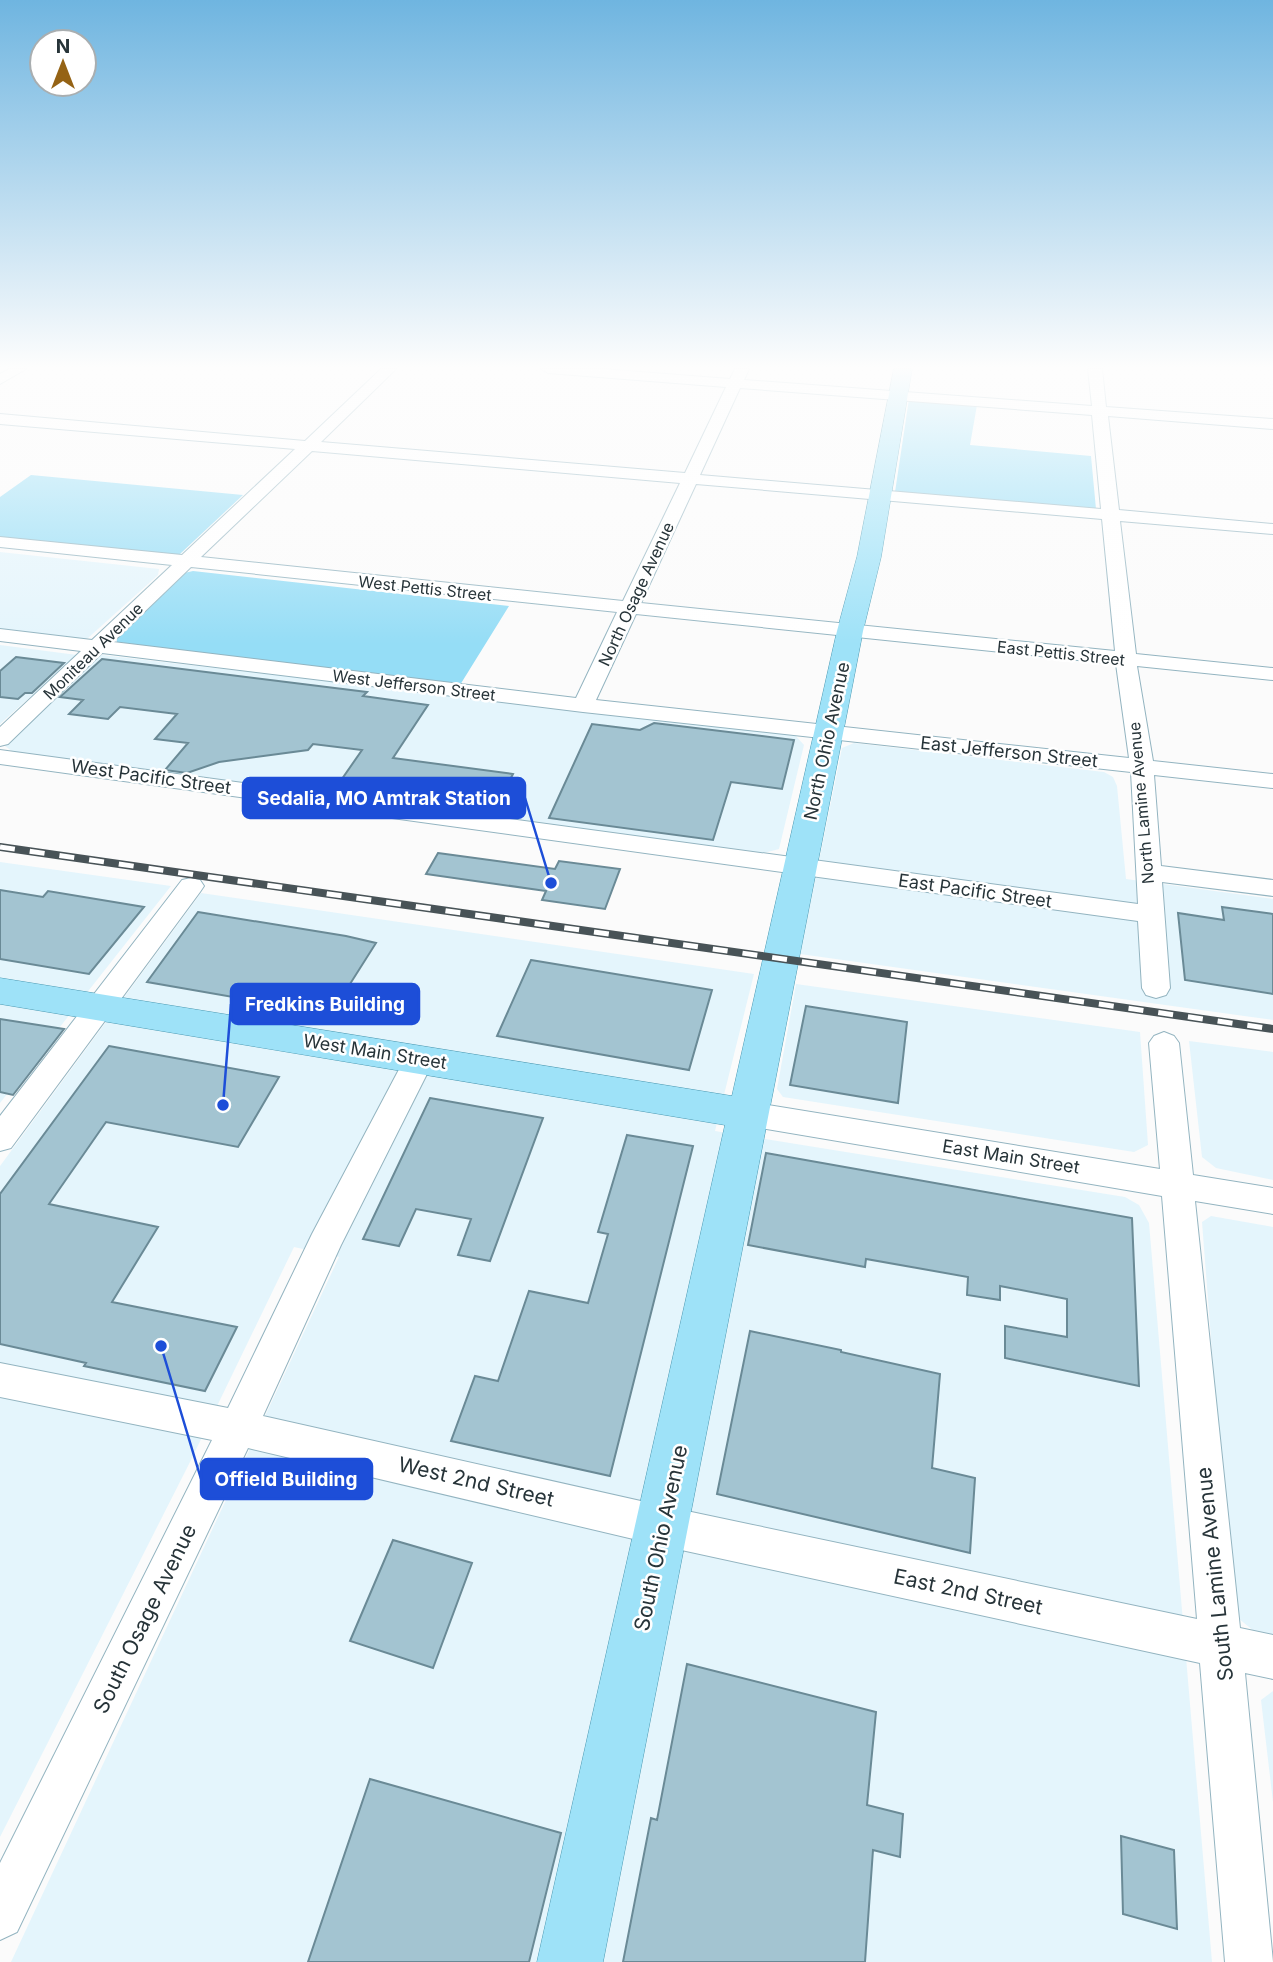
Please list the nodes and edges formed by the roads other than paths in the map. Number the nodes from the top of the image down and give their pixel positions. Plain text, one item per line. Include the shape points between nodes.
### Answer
1 (293, 461) edge
2 (483, 461) edge
3 (699, 461) edge
4 (887, 461) edge
5 (1105, 461) edge
6 (691, 478) junction
7 (881, 494) junction
8 (1111, 515) junction
9 (1273, 529) edge
10 (0, 542) edge
11 (185, 562) junction
12 (628, 609) junction
13 (850, 631) junction
14 (0, 635) edge
15 (98, 647) junction
16 (1126, 659) junction
17 (1273, 674) edge
18 (583, 705) junction
19 (4, 732) edge
20 (829, 732) junction
21 (0, 757) edge
22 (1142, 766) junction
23 (1273, 781) edge
24 (801, 867) junction
25 (1147, 872) junction
26 (191, 886) dead end
27 (1273, 888) edge
28 (1150, 914) junction
29 (1156, 988) dead end
30 (0, 991) edge
31 (100, 1007) junction
32 (1164, 1043) dead end
33 (419, 1060) junction
34 (749, 1114) junction
35 (0, 1139) edge
36 (1178, 1185) junction
37 (1273, 1201) edge
38 (0, 1380) edge
39 (238, 1428) junction
40 (663, 1526) junction
41 (1222, 1647) junction
42 (1273, 1657) edge
43 (0, 1915) edge
44 (570, 1962) edge
45 (1250, 1962) edge

1 - 11 street, Moniteau Avenue
2 - 6 street
3 - 6 street, North Osage Avenue
4 - 7 main road, North Ohio Avenue
5 - 8 street, North Lamine Avenue
6 - 7 street
6 - 12 street, North Osage Avenue
7 - 8 street
7 - 13 main road, North Ohio Avenue
8 - 9 street
8 - 16 street, North Lamine Avenue
10 - 11 street, West Pettis Street
11 - 12 street, West Pettis Street
11 - 15 street, Moniteau Avenue
12 - 13 street, West Pettis Street
12 - 18 street, North Osage Avenue
13 - 16 street, East Pettis Street
13 - 20 main road, North Ohio Avenue
14 - 15 street, West Jefferson Street
15 - 18 street, West Jefferson Street
15 - 19 street, Moniteau Avenue
16 - 17 street, East Pettis Street
16 - 22 street, North Lamine Avenue
18 - 20 street, West Jefferson Street
20 - 22 street, East Jefferson Street
20 - 24 main road, North Ohio Avenue
21 - 24 street, West Pacific Street
22 - 23 street, East Jefferson Street
22 - 25 street, North Lamine Avenue
24 - 28 street, East Pacific Street
24 - 34 main road, North Ohio Avenue
25 - 27 street
25 - 28 street, North Lamine Avenue
26 - 31 street
28 - 29 street, North Lamine Avenue
30 - 31 main road, West Main Street
31 - 33 main road, West Main Street
31 - 35 street
32 - 36 street
33 - 34 main road, West Main Street
33 - 39 street, South Osage Avenue via 324,1244
34 - 36 street, East Main Street
34 - 40 main road, South Ohio Avenue
36 - 37 street, East Main Street
36 - 41 street, South Lamine Avenue
38 - 39 street, West 2nd Street
39 - 40 street, West 2nd Street
39 - 43 street, South Osage Avenue
40 - 41 street, East 2nd Street
40 - 44 main road, South Ohio Avenue
41 - 42 street, East 2nd Street
41 - 45 street, South Lamine Avenue

